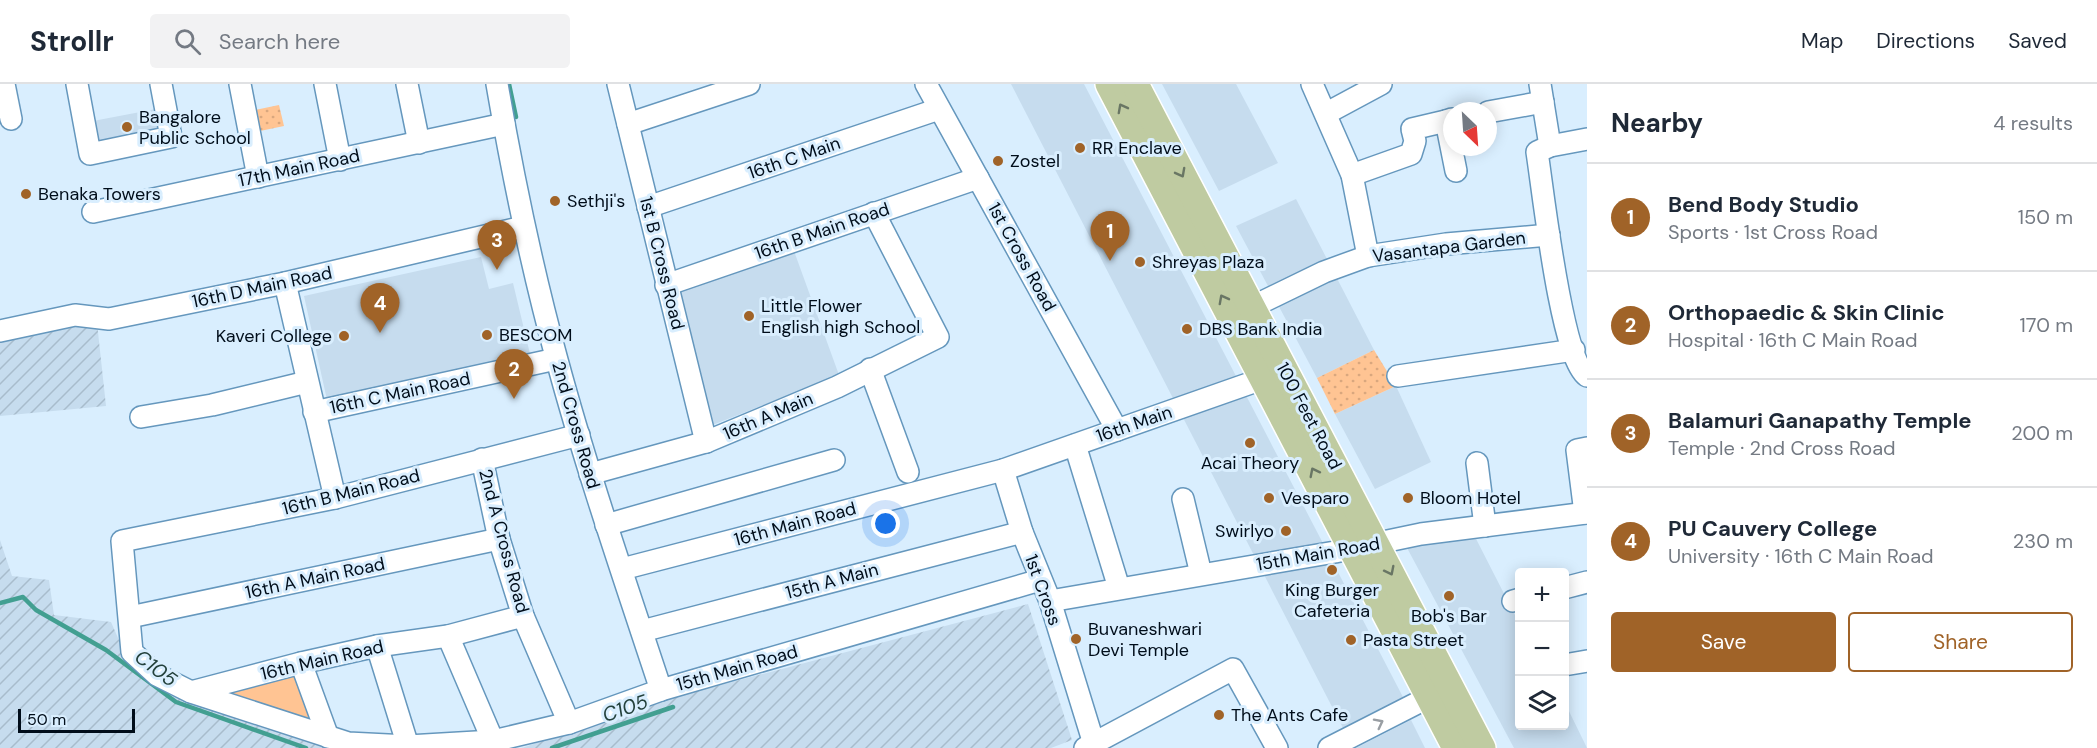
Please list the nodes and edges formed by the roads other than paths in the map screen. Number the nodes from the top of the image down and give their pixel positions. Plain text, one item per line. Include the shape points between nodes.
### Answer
1 (4, 84) edge
2 (77, 84) edge
3 (161, 84) edge
4 (240, 84) edge
5 (325, 84) edge
6 (407, 84) edge
7 (497, 84) edge
8 (618, 84) edge
9 (749, 84) edge
10 (926, 84) edge
11 (1109, 84) edge
12 (1135, 84) edge
13 (1312, 84) edge
14 (1381, 84) edge
15 (1542, 93) edge
16 (939, 109) junction
17 (1497, 109) edge
18 (1327, 113) junction
19 (11, 119) dead end
20 (1443, 121) edge
21 (504, 124) junction
22 (628, 124) junction
23 (1587, 139) edge
24 (419, 143) junction
25 (1550, 146) junction
26 (1454, 156) edge
27 (340, 160) junction
28 (1456, 171) dead end
29 (1352, 175) junction
30 (258, 177) junction
31 (978, 178) junction
32 (648, 207) junction
33 (93, 212) dead end
34 (874, 213) junction
35 (524, 227) junction
36 (1549, 235) junction
37 (1368, 256) junction
38 (285, 283) junction
39 (666, 285) junction
40 (1252, 307) junction
41 (0, 331) edge
42 (1574, 350) junction
43 (556, 359) junction
44 (870, 369) junction
45 (1398, 376) dead end
46 (1587, 376) edge
47 (1265, 378) junction
48 (307, 382) junction
49 (314, 412) junction
50 (141, 417) dead end
51 (1117, 430) junction
52 (579, 435) junction
53 (706, 442) junction
54 (1075, 445) junction
55 (1587, 447) edge
56 (482, 459) junction
57 (834, 460) dead end
58 (1477, 464) dead end
59 (1003, 470) junction
60 (908, 472) dead end
61 (590, 474) junction
62 (1584, 482) edge
63 (334, 498) junction
64 (1183, 499) dead end
65 (1586, 513) edge
66 (606, 525) junction
67 (1485, 526) junction
68 (1022, 532) junction
69 (499, 540) junction
70 (122, 541) joint
71 (1364, 545) junction
72 (622, 569) junction
73 (1201, 574) junction
74 (1040, 580) junction
75 (1587, 582) edge
76 (1569, 587) edge
77 (1119, 588) junction
78 (1050, 601) junction
79 (523, 616) junction
80 (130, 617) junction
81 (642, 631) junction
82 (448, 636) junction
83 (377, 646) junction
84 (1587, 661) edge
85 (301, 663) junction
86 (1569, 664) edge
87 (662, 690) junction
88 (191, 692) junction
89 (1429, 697) junction
90 (569, 723) junction
91 (328, 738) junction
92 (493, 741) junction
93 (408, 746) junction
94 (1090, 746) edge
95 (1277, 748) edge
96 (1329, 748) edge
97 (1456, 748) edge
98 (1482, 748) edge

1 - 19 street
2 - 3 street via 90,153 171,137
4 - 30 street
5 - 27 street
6 - 24 street
7 - 21 street, 2nd Cross Road
8 - 22 street, 1st B Cross Road
9 - 22 street
10 - 16 street, 1st Cross Road
47 -> 11 main road, 100 Feet Road
12 -> 40 main road, 100 Feet Road
13 - 18 street
14 - 18 street
15 - 17 street
15 - 25 street
16 - 31 street, 1st Cross Road
16 - 32 street, 16th C Main
18 - 29 street
20 - 29 street via 1412,129 1415,141 1411,154
21 - 24 street, 17th Main Road
21 - 35 street, 2nd Cross Road
22 - 32 street, 1st B Cross Road
23 - 25 street
24 - 27 street, 17th Main Road
25 - 36 street via 1537,152
26 - 28 street
27 - 30 street, 17th Main Road
29 - 37 street
30 - 33 street, 17th Main Road
31 - 34 street, 16th B Main Road
31 - 51 street, 1st Cross Road
32 - 39 street, 1st B Cross Road
34 - 39 street, 16th B Main Road
34 - 44 street, 16th A Main via 938,337
35 - 38 street, 16th D Main Road
35 - 43 street, 2nd Cross Road
36 - 37 street, Vasantapa Garden
36 - 42 street
37 - 40 street, Vasantapa Garden via 1324,272
38 - 41 street, 16th D Main Road via 109,319 75,315
38 - 48 street
39 - 53 street, 1st B Cross Road
40 - 71 main road, 100 Feet Road
42 - 45 street
42 - 46 street
43 - 49 street, 16th C Main Road
43 - 52 street, 2nd Cross Road
44 - 53 street, 16th A Main via 837,387
44 - 60 street
47 - 51 street, 16th Main
71 -> 47 main road, 100 Feet Road
48 - 49 street
48 - 50 street, 16th C Main Road
49 - 63 street
51 - 54 street, 16th Main
52 - 56 street, 16th B Main Road
52 - 61 street, 2nd Cross Road
53 - 61 street, 16th A Main
54 - 59 street, 16th Main
54 - 77 street
55 - 62 street via 1577,450
56 - 63 street, 16th B Main Road
56 - 69 street, 2nd A Cross Road
57 - 66 street
58 - 67 street
59 - 68 street, 1st Cross
59 - 72 street, 16th Main Road
61 - 66 street, 2nd Cross Road
62 - 65 street
63 - 70 street, 16th B Main Road
64 - 73 street
65 - 67 street, 15th Main Road
66 - 72 street, 2nd Cross Road
67 - 71 street, 15th Main Road
68 - 74 street, 1st Cross
68 - 81 street, 15th A Main
69 - 79 street, 2nd A Cross Road
69 - 80 street, 16th A Main Road
70 - 80 street, 15th Main Road
71 - 73 street, 15th Main Road
71 - 89 main road, 100 Feet Road
71 -> 98 main road, 100 Feet Road
72 - 81 street, 2nd Cross Road
73 - 77 street, 15th Main Road
74 - 78 street, 1st Cross
74 - 87 street, 15th Main Road
75 - 76 street
77 - 78 street, 15th Main Road
78 - 94 street, 1st Cross
79 - 82 street, 16th Main Road
79 - 90 street, 2nd A Cross Road
80 - 88 street, 15th Main Road via 132,652 157,675
81 - 87 street, 2nd Cross Road
82 - 83 street, 16th Main Road
82 - 92 street
83 - 85 street, 16th Main Road
83 - 93 street
84 - 86 street
85 - 88 street, 16th Main Road
85 - 91 street
87 - 90 street, 15th Main Road
88 - 91 street, 15th Main Road
96 -> 89 street
89 - 97 main road, 100 Feet Road
90 - 92 street, 15th Main Road
91 - 93 street, 15th Main Road
92 - 93 street, 15th Main Road
94 - 95 street via 1233,669

